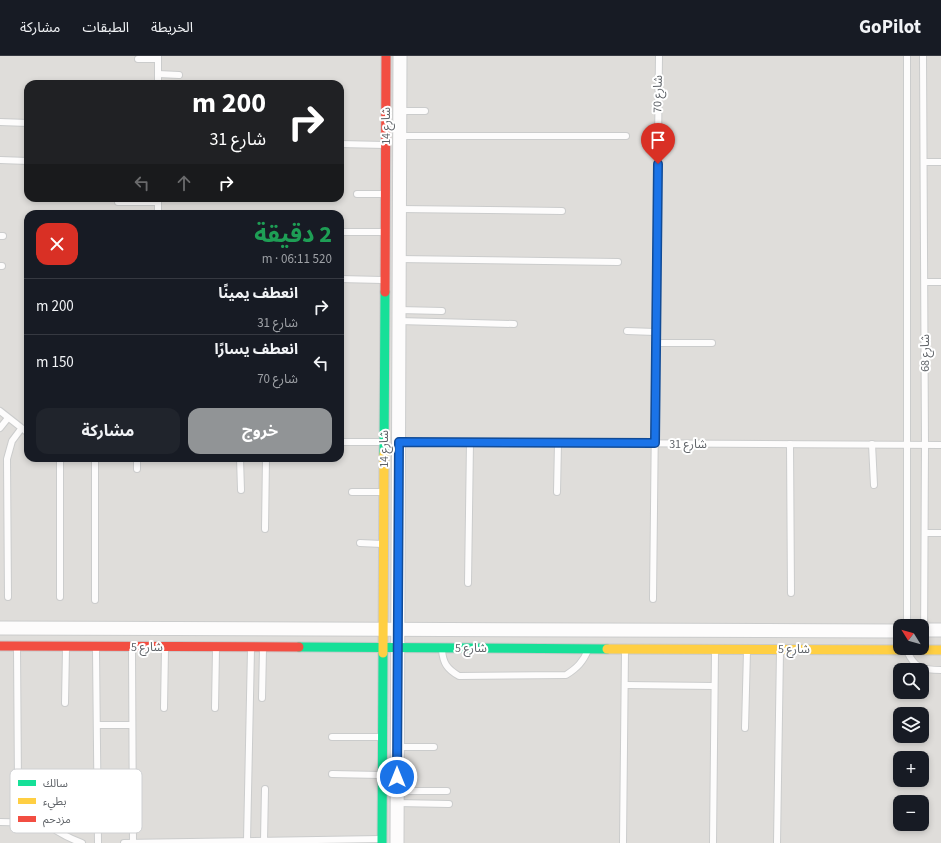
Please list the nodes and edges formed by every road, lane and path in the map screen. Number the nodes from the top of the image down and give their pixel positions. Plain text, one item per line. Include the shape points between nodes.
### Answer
1 (386, 56) edge
2 (400, 56) edge
3 (659, 56) edge
4 (907, 56) edge
5 (923, 56) edge
6 (158, 58) edge
7 (138, 59) dead end
8 (158, 74) junction
9 (179, 75) dead end
10 (158, 80) edge
11 (400, 111) junction
12 (426, 111) dead end
13 (0, 122) edge
14 (24, 123) edge
15 (401, 136) junction
16 (626, 136) dead end
17 (387, 140) junction
18 (344, 144) edge
19 (0, 160) edge
20 (24, 161) edge
21 (924, 162) junction
22 (941, 162) edge
23 (356, 194) dead end
24 (386, 194) junction
25 (400, 209) junction
26 (562, 211) dead end
27 (344, 232) edge
28 (385, 232) junction
29 (399, 259) junction
30 (618, 262) dead end
31 (344, 279) edge
32 (384, 280) junction
33 (924, 282) junction
34 (941, 282) edge
35 (442, 311) dead end
36 (399, 316) junction
37 (514, 324) dead end
38 (627, 331) dead end
39 (656, 332) junction
40 (655, 343) junction
41 (712, 343) dead end
42 (0, 411) edge
43 (8, 418) junction
44 (0, 428) edge
45 (21, 429) junction
46 (24, 431) edge
47 (344, 442) edge
48 (384, 442) junction
49 (399, 442) junction
50 (470, 442) junction
51 (558, 443) junction
52 (655, 443) junction
53 (790, 444) junction
54 (872, 444) junction
55 (908, 445) junction
56 (925, 445) junction
57 (941, 445) edge
58 (60, 462) edge
59 (95, 462) edge
60 (137, 462) edge
61 (240, 462) edge
62 (266, 462) edge
63 (137, 469) dead end
64 (874, 485) dead end
65 (241, 490) dead end
66 (352, 492) dead end
67 (384, 492) junction
68 (557, 492) dead end
69 (266, 529) dead end
70 (925, 533) junction
71 (941, 533) edge
72 (360, 544) dead end
73 (383, 544) junction
74 (468, 583) dead end
75 (791, 593) dead end
76 (8, 597) dead end
77 (60, 597) dead end
78 (653, 598) dead end
79 (95, 600) dead end
80 (907, 619) edge
81 (923, 619) edge
82 (0, 628) edge
83 (383, 629) junction
84 (398, 629) junction
85 (929, 630) edge
86 (941, 630) edge
87 (893, 631) edge
88 (0, 646) edge
89 (17, 646) junction
90 (66, 647) junction
91 (96, 647) junction
92 (132, 647) junction
93 (165, 647) junction
94 (216, 647) junction
95 (251, 647) junction
96 (263, 647) junction
97 (383, 648) junction
98 (398, 648) junction
99 (442, 648) junction
100 (588, 649) junction
101 (625, 649) junction
102 (715, 649) junction
103 (747, 649) junction
104 (780, 649) junction
105 (893, 649) edge
106 (929, 650) edge
107 (941, 650) edge
108 (909, 655) edge
109 (941, 670) edge
110 (625, 685) junction
111 (714, 686) junction
112 (262, 698) dead end
113 (65, 703) dead end
114 (164, 708) dead end
115 (216, 708) dead end
116 (97, 725) junction
117 (132, 725) junction
118 (745, 728) dead end
119 (332, 737) dead end
120 (382, 737) junction
121 (398, 747) junction
122 (434, 747) dead end
123 (18, 769) edge
124 (97, 769) edge
125 (132, 769) edge
126 (332, 774) dead end
127 (382, 775) junction
128 (265, 789) dead end
129 (447, 792) dead end
130 (397, 797) junction
131 (448, 804) dead end
132 (0, 822) edge
133 (10, 822) edge
134 (61, 833) edge
135 (98, 833) edge
136 (133, 833) edge
137 (247, 841) junction
138 (264, 841) junction
139 (336, 841) edge
140 (382, 841) edge
141 (397, 841) edge
142 (198, 842) edge
143 (211, 842) edge
144 (273, 842) edge
145 (283, 842) edge
146 (82, 843) edge
147 (98, 843) edge
148 (124, 843) edge
149 (133, 843) edge
150 (147, 843) edge
151 (623, 843) edge
152 (713, 843) edge
153 (777, 843) edge

1 - 17 street, شارع 14
2 - 11 street, شارع 14
3 - 39 lane, شارع 70
4 - 55 lane, شارع 68
5 - 21 lane, شارع 68
6 - 7 lane
6 - 8 lane
8 - 9 lane
8 - 10 lane
11 - 12 lane
11 - 15 street, شارع 14
13 - 14 lane
15 - 16 lane
15 - 17 lane
15 - 25 street, شارع 14
17 - 18 lane
17 - 24 street, شارع 14
19 - 20 lane
21 - 22 lane
21 - 33 lane, شارع 68
23 - 24 lane
24 - 28 street, شارع 14
25 - 26 lane
25 - 29 street, شارع 14
27 - 28 lane
28 - 32 street, شارع 14
29 - 30 lane
29 - 36 street, شارع 14
31 - 32 lane
32 - 48 street, شارع 14
33 - 34 lane
33 - 56 lane, شارع 68
35 - 36 lane
36 - 37 lane
36 - 49 street, شارع 14
38 - 39 lane
39 - 40 lane, شارع 70
40 - 41 lane
40 - 52 lane, شارع 70
42 - 43 lane
43 - 44 lane
43 - 45 lane
45 - 46 lane
45 - 76 lane via 12,441 7,459
47 - 48 lane, شارع 31
48 - 49 lane, شارع 31
48 - 67 street, شارع 14
49 - 50 lane, شارع 31
49 - 84 street, شارع 14
50 - 51 lane, شارع 31
50 - 74 lane
51 - 52 lane, شارع 31
51 - 68 lane
52 - 53 lane, شارع 31
52 - 78 lane, شارع 70
53 - 54 lane, شارع 31
53 - 75 lane
54 - 55 lane, شارع 31
54 - 64 lane
55 - 56 lane, شارع 31
55 - 80 lane, شارع 68
56 - 57 lane, شارع 31
56 - 70 lane, شارع 68
58 - 77 lane
59 - 79 lane
60 - 63 lane
61 - 65 lane
62 - 69 lane
66 - 67 lane
67 - 73 street, شارع 14
70 - 71 lane
70 - 81 lane, شارع 68
72 - 73 lane
73 - 83 street, شارع 14
82 - 83 street, شارع 5
83 - 84 street, شارع 5
83 - 97 street, شارع 14
84 - 87 street, شارع 5
84 - 98 street, شارع 14
85 - 86 street
88 - 89 street, شارع 5
89 - 90 street, شارع 5
89 - 123 lane
90 - 91 street, شارع 5
90 - 113 lane
91 - 92 street, شارع 5
91 - 116 lane
92 - 93 street, شارع 5
92 - 117 lane
93 - 94 street, شارع 5
93 - 114 lane
94 - 95 street, شارع 5
94 - 115 lane
95 - 96 street, شارع 5
95 - 137 lane
96 - 97 street, شارع 5
96 - 112 lane
97 - 98 street, شارع 5
97 - 120 street, شارع 14
98 - 99 street, شارع 5
98 - 121 street, شارع 14
99 - 100 street, شارع 5
99 - 100 lane via 443,661 449,671 459,676 566,675 576,669
100 - 101 street, شارع 5
101 - 102 street, شارع 5
101 - 110 lane
102 - 103 street, شارع 5
102 - 111 lane
103 - 104 street, شارع 5
103 - 118 lane
104 - 105 street, شارع 5
104 - 153 lane
106 - 107 street, شارع 5
108 - 109 lane via 912,662 923,669
110 - 111 lane
110 - 151 lane
111 - 152 lane
116 - 117 lane
116 - 124 lane
117 - 125 lane
119 - 120 lane
120 - 127 street, شارع 14
121 - 122 lane
121 - 130 street, شارع 14
126 - 127 lane
127 - 140 street, شارع 14
128 - 138 lane
129 - 130 lane
130 - 131 lane
130 - 141 street, شارع 14
132 - 133 lane
134 - 146 lane
135 - 147 lane
136 - 149 lane
137 - 138 lane
137 - 143 lane
138 - 144 lane
139 - 140 lane
139 - 145 lane
140 - 141 lane
142 - 143 lane
142 - 150 lane
144 - 145 lane
148 - 149 lane
149 - 150 lane

